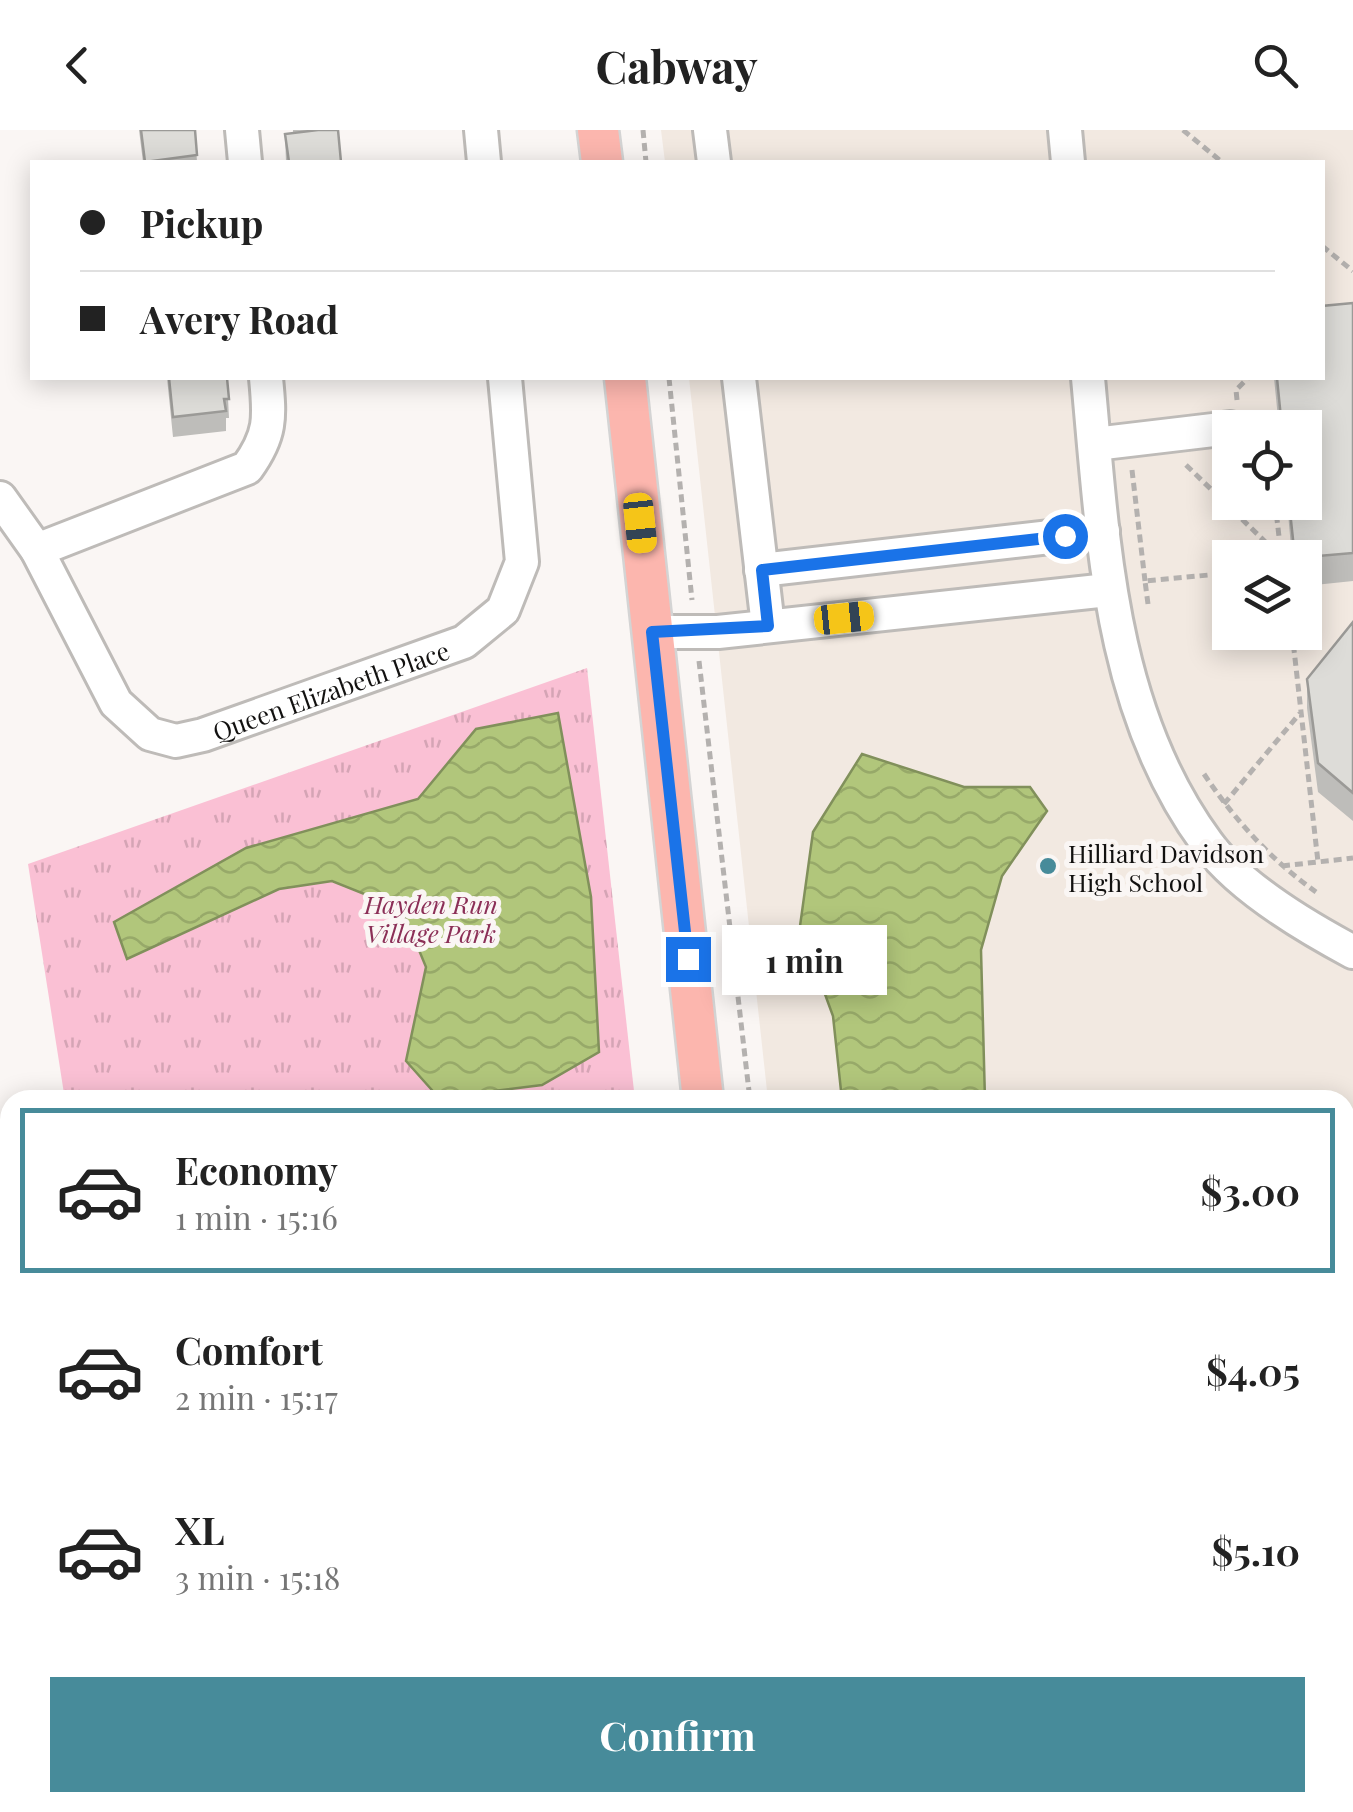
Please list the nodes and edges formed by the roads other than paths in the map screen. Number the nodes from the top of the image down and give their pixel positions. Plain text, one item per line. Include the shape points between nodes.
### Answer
1 (242, 130) edge
2 (481, 130) edge
3 (598, 130) edge
4 (710, 130) edge
5 (1065, 130) edge
6 (246, 160) edge
7 (484, 160) edge
8 (602, 160) edge
9 (714, 160) edge
10 (1068, 160) edge
11 (266, 380) edge
12 (506, 380) edge
13 (625, 380) edge
14 (739, 380) edge
15 (1088, 380) edge
16 (1212, 431) edge
17 (1094, 444) junction
18 (0, 498) edge
19 (1103, 531) junction
20 (37, 550) junction
21 (762, 570) junction
22 (1108, 590) junction
23 (768, 626) junction
24 (652, 632) junction
25 (1353, 952) edge
26 (702, 1090) edge

1 - 6 street
2 - 7 street
3 - 8 main road
4 - 9 street
5 - 10 street
11 - 20 street via 265,443 246,468
12 - 20 street, Queen Elizabeth Place via 522,562 503,610 464,642 176,741 150,734 116,702
13 - 24 main road
14 - 21 street
15 - 17 street
16 - 17 street
17 - 19 street
18 - 20 street
19 - 21 street
19 - 22 street
21 - 23 street
22 - 23 street
22 - 25 street via 1162,770 1207,844 1274,903
23 - 24 street
24 - 26 main road

